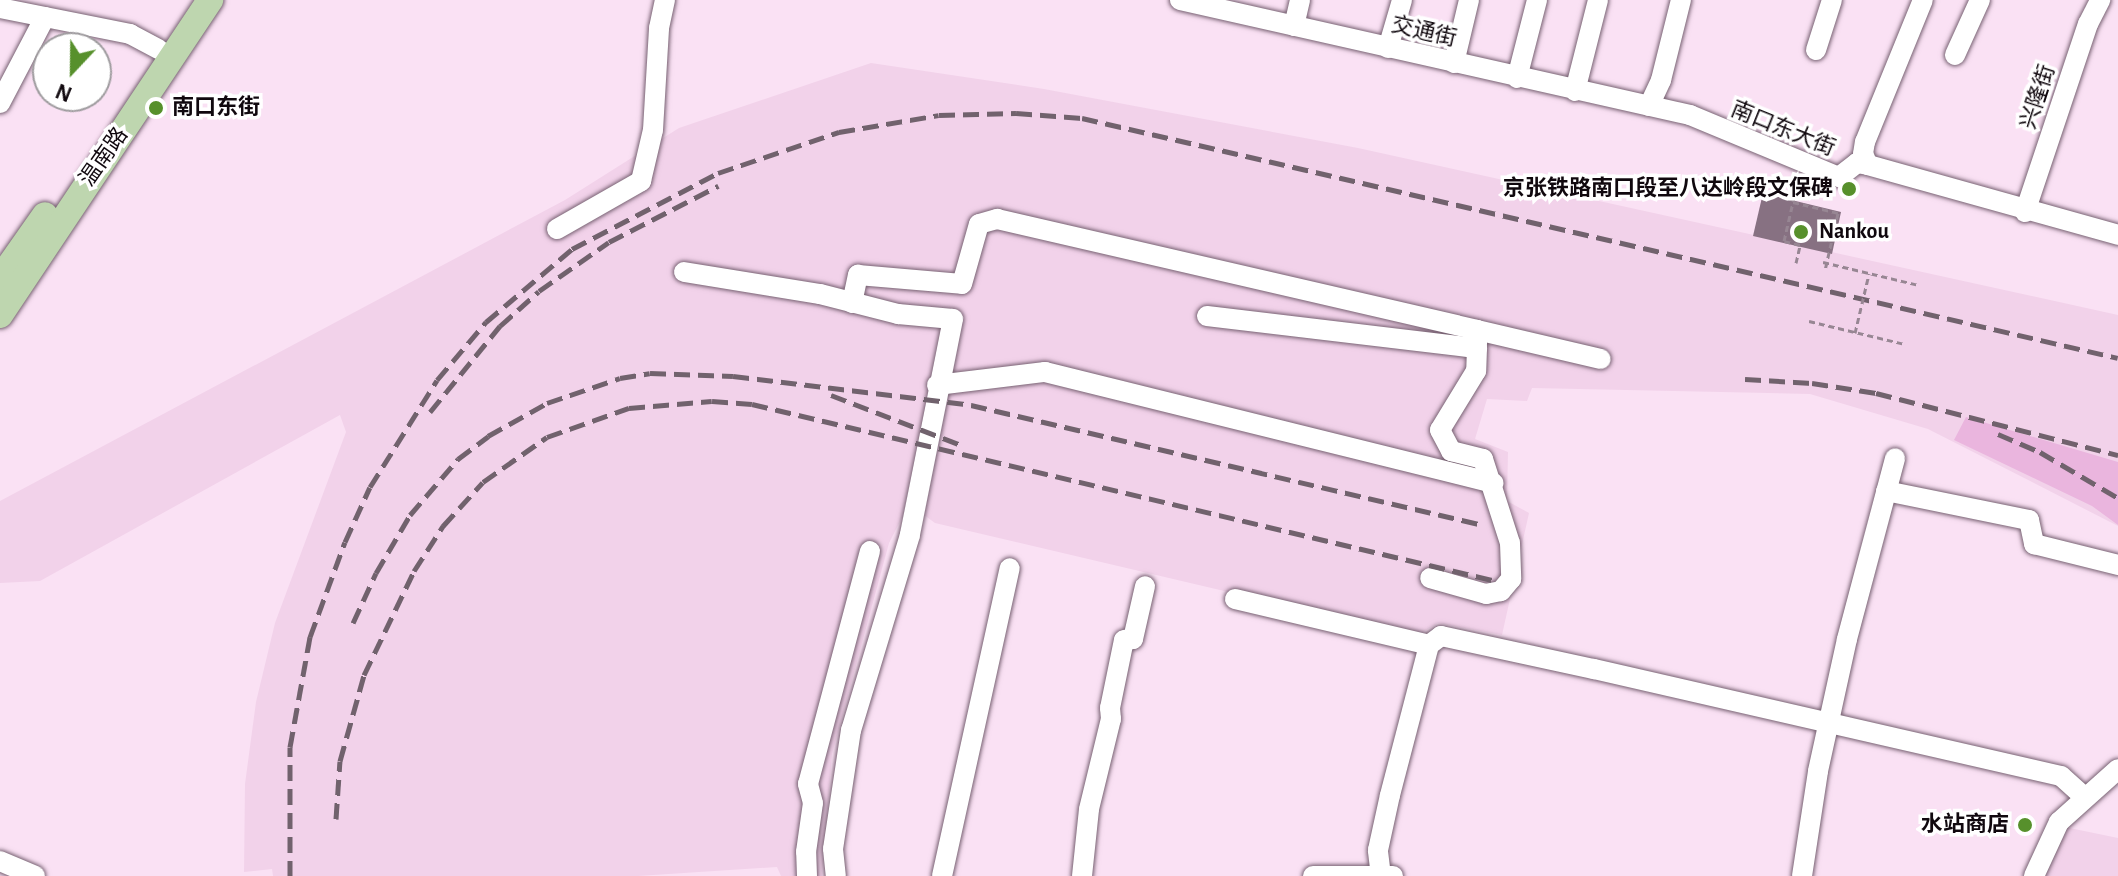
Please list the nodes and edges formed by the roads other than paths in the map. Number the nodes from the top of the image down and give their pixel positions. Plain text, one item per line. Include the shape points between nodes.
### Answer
1 (191, 0) edge
2 (210, 0) edge
3 (665, 0) edge
4 (1181, 0) edge
5 (1300, 0) edge
6 (1402, 0) edge
7 (1469, 0) edge
8 (1537, 0) edge
9 (1598, 0) edge
10 (1681, 0) edge
11 (1832, 0) edge
12 (1923, 0) edge
13 (1980, 0) edge
14 (2100, 0) edge
15 (0, 8) edge
16 (1259, 9) edge
17 (45, 17) junction
18 (1294, 26) junction
19 (1388, 48) junction
20 (158, 49) junction
21 (1816, 50) dead end
22 (1955, 55) dead end
23 (1454, 63) junction
24 (1517, 78) junction
25 (1575, 91) junction
26 (0, 103) edge
27 (1649, 106) junction
28 (1868, 165) junction
29 (2025, 212) junction
30 (557, 229) dead end
31 (2118, 235) edge
32 (684, 272) dead end
33 (0, 279) edge
34 (852, 303) junction
35 (0, 315) edge
36 (1207, 316) dead end
37 (1477, 339) junction
38 (1601, 359) dead end
39 (937, 385) junction
40 (1895, 458) dead end
41 (1493, 483) junction
42 (1886, 491) junction
43 (870, 551) dead end
44 (2118, 565) edge
45 (1010, 568) dead end
46 (1430, 578) dead end
47 (1145, 586) dead end
48 (1235, 599) dead end
49 (1429, 645) junction
50 (1829, 723) junction
51 (2118, 769) edge
52 (2084, 797) junction
53 (0, 861) edge
54 (35, 876) edge
55 (807, 876) edge
56 (836, 876) edge
57 (942, 876) edge
58 (1082, 876) edge
59 (1313, 876) edge
60 (1381, 876) edge
61 (1393, 876) edge
62 (1802, 876) edge
63 (2034, 876) edge

1 - 20 main road, 温南路
2 - 35 main road, 温南路
3 - 30 street via 653,130 641,181
4 - 16 street, 交通街
5 - 18 street
6 - 19 street
7 - 23 street
8 - 24 street
9 - 25 street
10 - 27 street
11 - 21 street
12 - 28 street via 1865,142
13 - 22 street
14 - 29 street, 兴隆街
15 - 17 street
16 - 18 street, 交通街
17 - 20 street via 130,34
17 - 26 street
18 - 19 street, 交通街
19 - 23 street, 交通街
20 - 33 main road, 温南路
23 - 24 street, 交通街
24 - 25 street, 南口东大街
25 - 27 street, 南口东大街
27 - 28 street, 南口东大街 via 1690,115 1839,177 1857,163
28 - 29 street
29 - 31 street
32 - 34 street
34 - 37 street via 858,275 962,284 979,224 997,219
34 - 39 street via 953,319
36 - 37 street
37 - 38 street
37 - 41 street via 1476,371 1440,430 1451,451 1483,459
39 - 41 street via 1045,372
39 - 56 street via 910,535 851,730 833,849
40 - 42 street
41 - 46 street via 1510,543 1511,579 1501,591 1486,594
42 - 44 street via 2029,520 2034,544
42 - 50 street
43 - 55 street via 808,784 813,803
45 - 57 street
47 - 58 street via 1133,639 1124,640 1089,809
48 - 49 street
49 - 50 street via 1441,636
49 - 60 street via 1378,850
50 - 52 street via 2061,776
50 - 62 street
51 - 52 street
52 - 63 street via 2059,822
53 - 54 street
59 - 60 street
60 - 61 street

